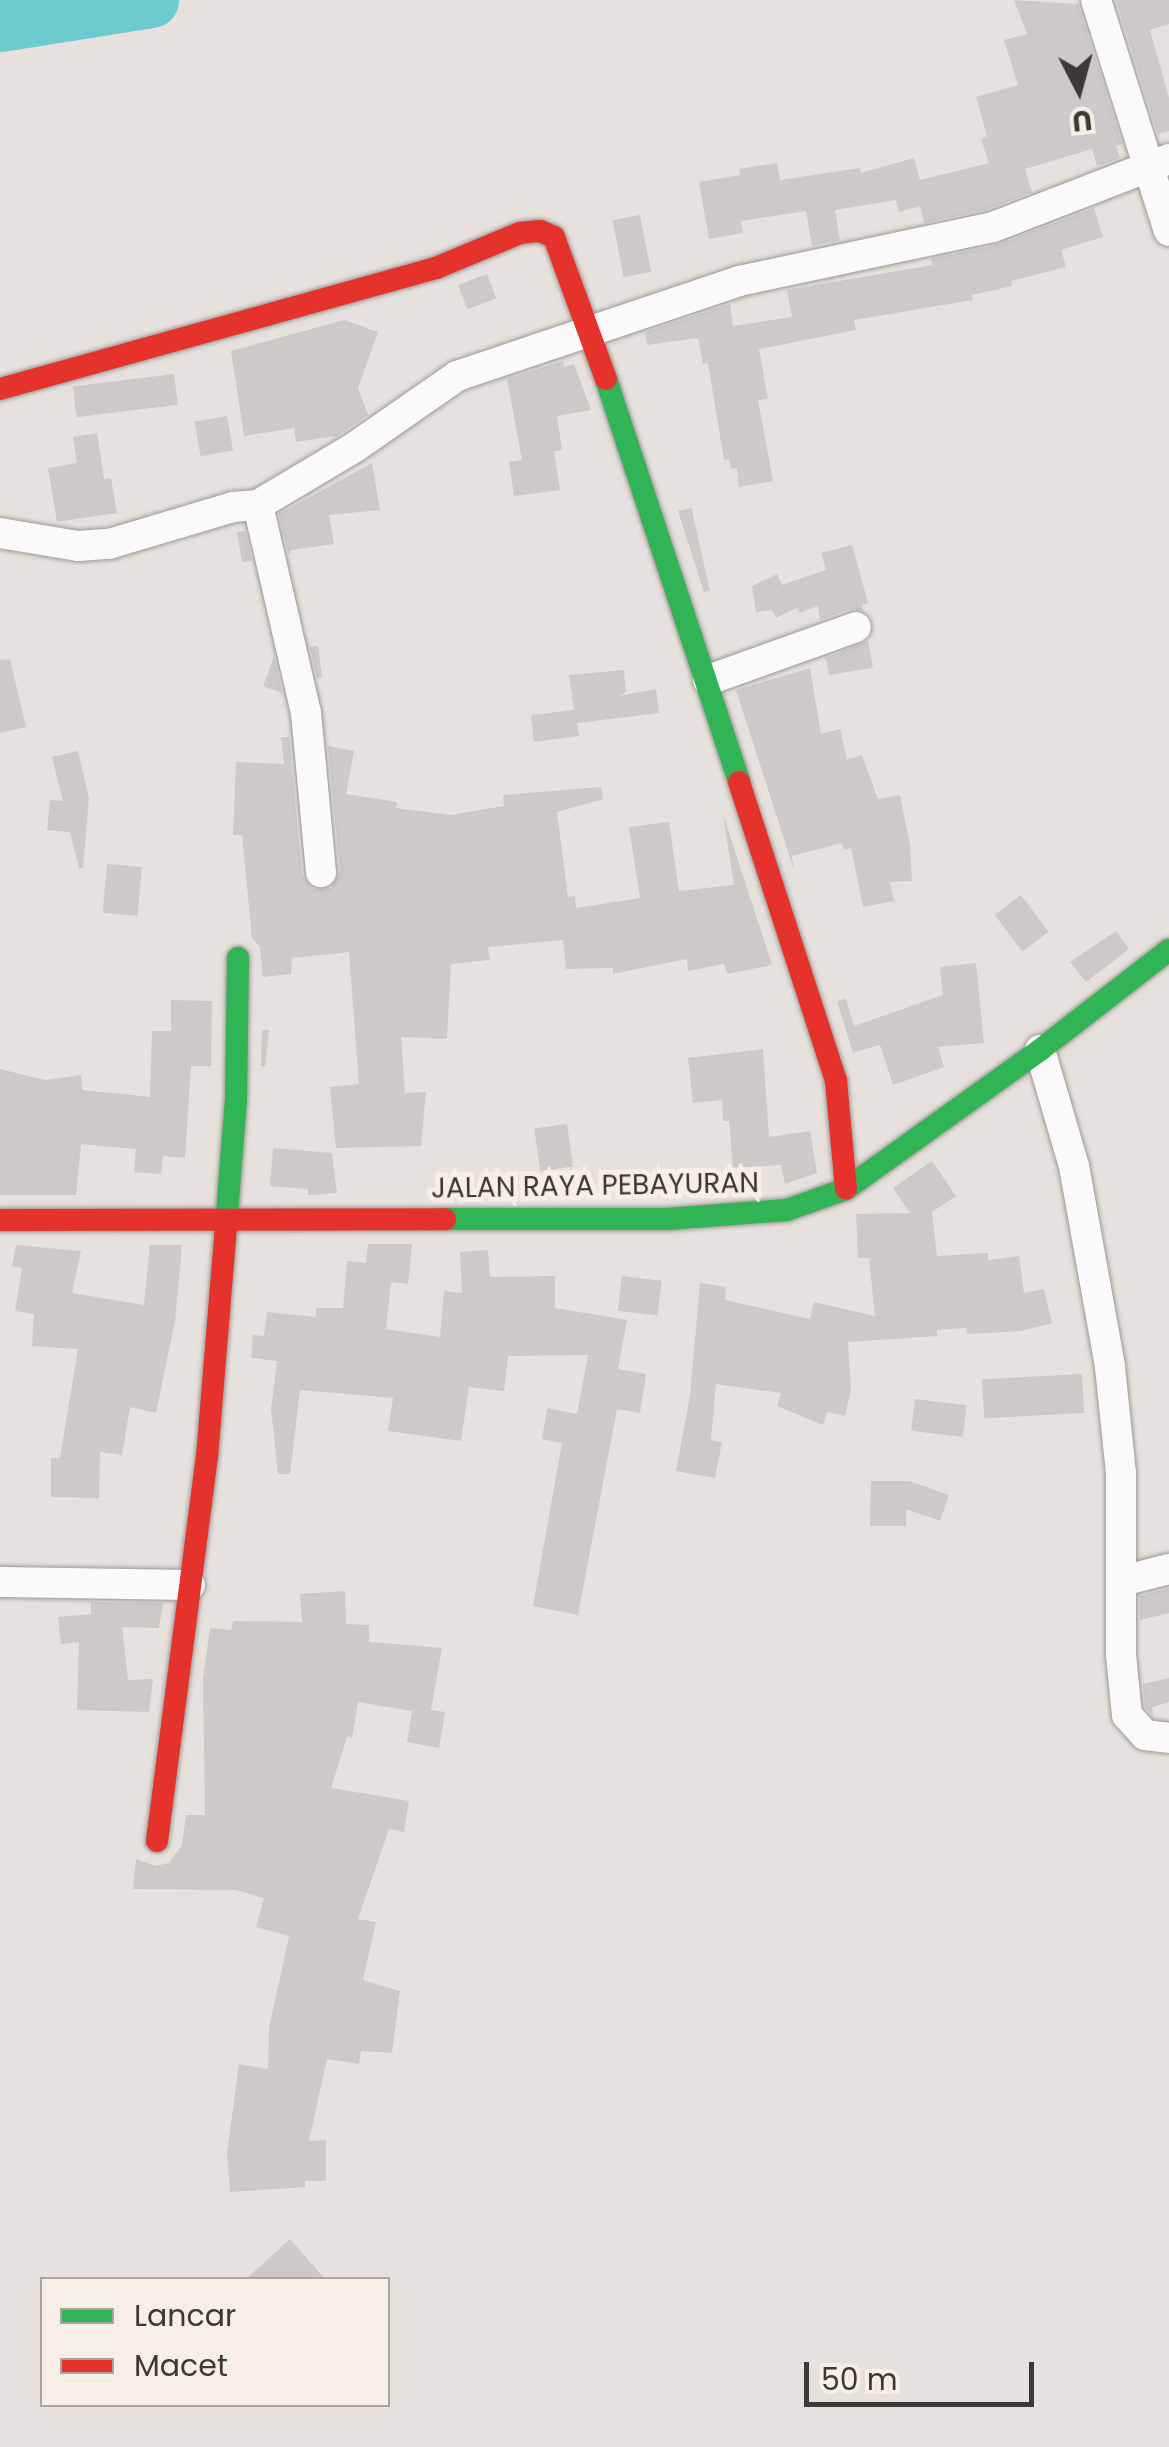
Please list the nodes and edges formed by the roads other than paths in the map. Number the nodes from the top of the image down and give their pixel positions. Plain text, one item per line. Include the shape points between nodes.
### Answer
1 (1096, 0) edge
2 (1159, 164) edge
3 (1169, 230) edge
4 (589, 333) junction
5 (0, 389) edge
6 (258, 504) junction
7 (0, 533) edge
8 (856, 627) dead end
9 (708, 680) junction
10 (321, 872) dead end
11 (1169, 950) edge
12 (238, 958) dead end
13 (1040, 1050) junction
14 (846, 1189) junction
15 (0, 1220) edge
16 (227, 1223) junction
17 (1169, 1569) edge
18 (0, 1582) edge
19 (1122, 1582) junction
20 (190, 1586) junction
21 (1169, 1738) edge
22 (157, 1841) dead end

1 - 2 street
2 - 3 street
2 - 4 street via 993,227 739,281
4 - 5 street via 554,238 540,231 418,273
4 - 6 street via 457,376
4 - 9 street
6 - 7 street via 109,544 78,546
6 - 10 street via 306,713
8 - 9 street
9 - 14 street via 836,1081
11 - 13 street, JALAN RAYA PEBAYURAN
12 - 16 street
13 - 14 street, JALAN RAYA PEBAYURAN
13 - 19 street via 1074,1166 1110,1367 1121,1474
14 - 16 street, JALAN RAYA PEBAYURAN via 786,1210 667,1219
15 - 16 street, JALAN RAYA PEBAYURAN
16 - 20 street
17 - 19 street
18 - 20 street
19 - 21 street via 1127,1715 1144,1736
20 - 22 street

